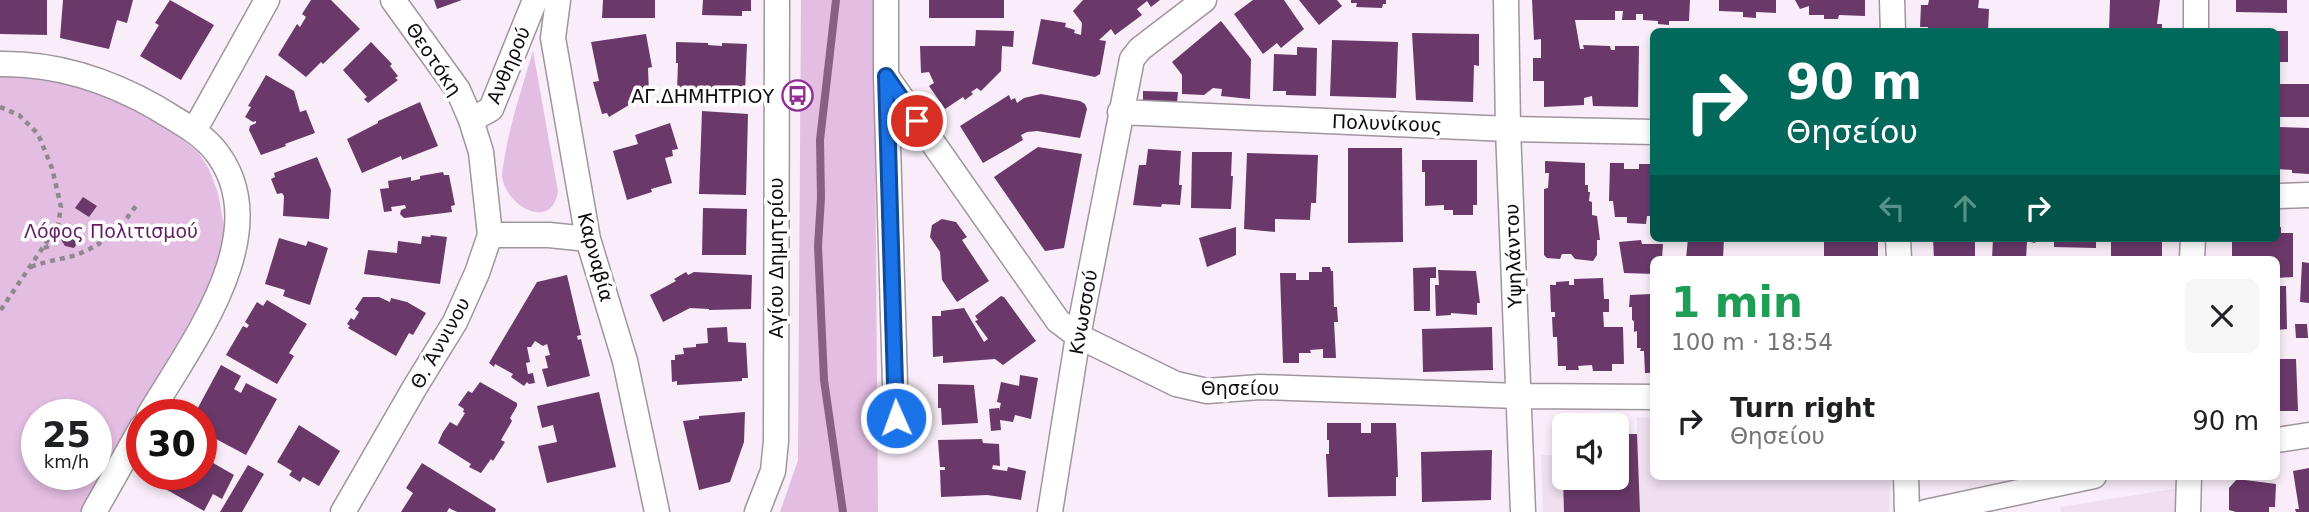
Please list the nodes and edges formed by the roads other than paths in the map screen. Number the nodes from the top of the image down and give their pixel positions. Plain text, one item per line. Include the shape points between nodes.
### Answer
1 (267, 0) edge
2 (393, 0) edge
3 (535, 0) edge
4 (558, 0) edge
5 (777, 0) edge
6 (886, 0) edge
7 (1204, 0) edge
8 (1506, 0) edge
9 (1892, 0) edge
10 (2196, 0) edge
11 (1893, 28) edge
12 (2196, 28) edge
13 (0, 64) edge
14 (886, 76) junction
15 (1120, 112) junction
16 (471, 120) junction
17 (1508, 129) junction
18 (194, 131) junction
19 (1650, 132) edge
20 (2309, 195) edge
21 (2280, 196) edge
22 (490, 235) junction
23 (588, 239) junction
24 (1078, 335) junction
25 (1518, 396) junction
26 (1650, 397) edge
27 (159, 399) edge
28 (896, 418) dead end
29 (2309, 435) edge
30 (2280, 440) edge
31 (126, 455) edge
32 (1906, 480) edge
33 (2075, 480) edge
34 (2189, 480) edge
35 (94, 512) edge
36 (343, 512) edge
37 (657, 512) edge
38 (757, 512) edge
39 (1050, 512) edge
40 (1523, 512) edge
41 (1907, 512) edge
42 (1926, 512) edge
43 (2188, 512) edge

1 - 18 street
2 - 16 street, Θεοτόκη via 458,90
3 - 16 street, Ανθηρού via 491,110
4 - 23 street, Καρναβία via 553,38
5 - 38 street, Αγίου Δημητρίου via 776,441 773,471
6 - 14 street
7 - 15 street, Κνωσσού via 1132,59
8 - 17 street, Υψηλάντου
9 - 11 street
10 - 12 street
13 - 18 street via 77,72 135,96
14 - 24 street, Θησείου via 1058,321
14 - 28 street
15 - 17 street, Πολυνίκους
15 - 24 street, Κνωσσού
16 - 22 street, Θ. Άννινου via 481,152
17 - 19 street, Πολυνίκους
17 - 25 street, Υψηλάντου
18 - 27 street via 213,148 234,189 234,255 196,337
20 - 21 street
22 - 23 street
22 - 36 street, Θ. Άννινου via 455,322
23 - 37 street, Καρναβία via 625,361
24 - 25 street, Θησείου via 1175,384 1207,390 1260,387
24 - 39 street, Κνωσσού
25 - 26 street, Θησείου
25 - 40 street, Υψηλάντου
29 - 30 street
31 - 35 street
32 - 41 street
33 - 42 street
34 - 43 street

